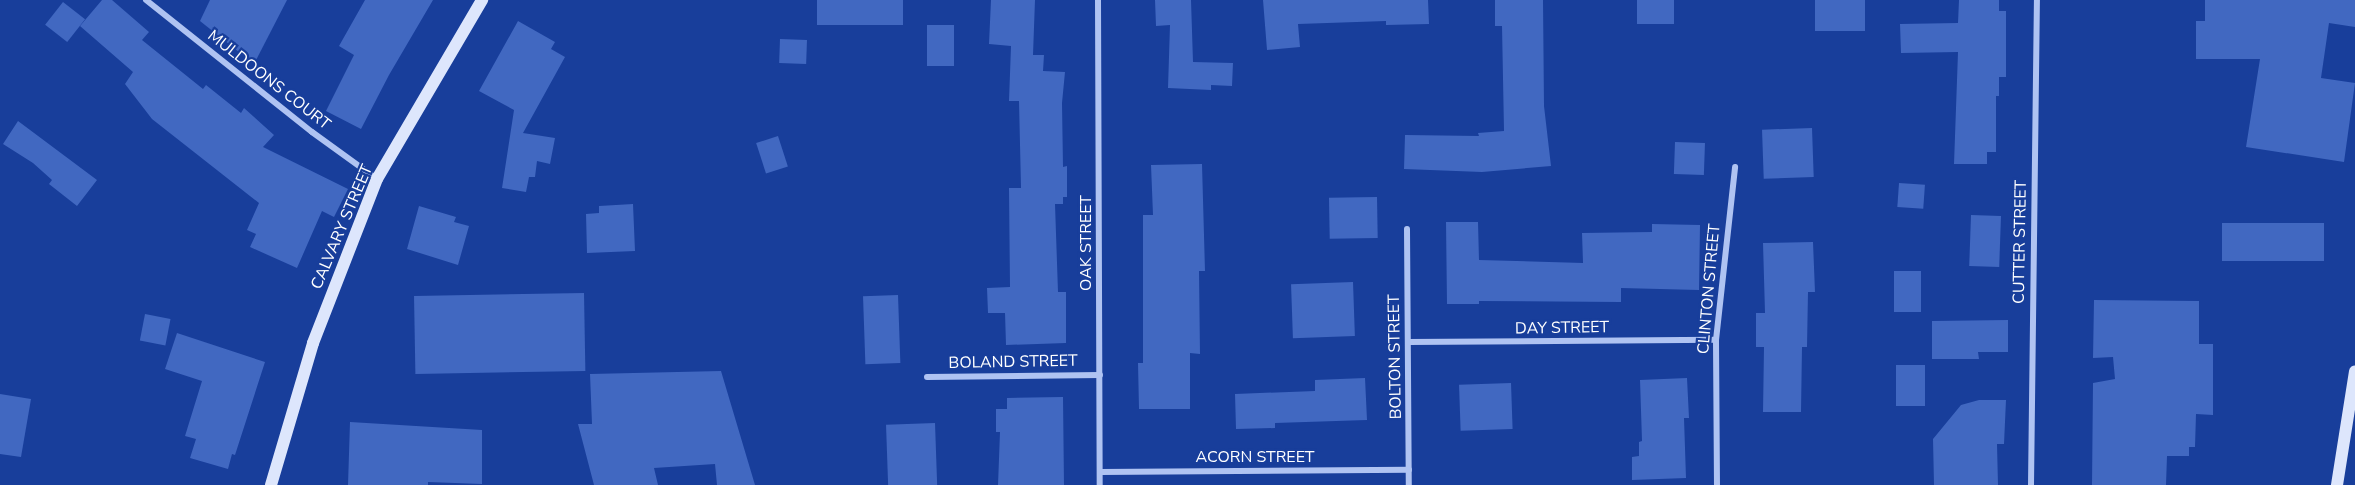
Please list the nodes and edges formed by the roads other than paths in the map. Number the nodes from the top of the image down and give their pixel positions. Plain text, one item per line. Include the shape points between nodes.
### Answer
1 (146, 0) edge
2 (482, 0) edge
3 (1098, 0) edge
4 (2037, 0) edge
5 (1736, 168) dead end
6 (377, 179) junction
7 (1407, 229) dead end
8 (1716, 340) junction
9 (1408, 342) junction
10 (2355, 373) edge
11 (1100, 375) junction
12 (927, 377) dead end
13 (1409, 470) junction
14 (1100, 472) junction
15 (271, 485) edge
16 (1100, 485) edge
17 (1409, 485) edge
18 (1717, 485) edge
19 (2031, 485) edge
20 (2337, 485) edge

1 - 6 street, MULDOONS COURT
2 - 6 street, CALVARY STREET
3 - 11 street, OAK STREET
4 - 19 street, CUTTER STREET
5 - 8 street, CLINTON STREET
6 - 15 street, CALVARY STREET via 313,343
7 - 9 street, BOLTON STREET
8 - 9 street, DAY STREET
8 - 18 street, CLINTON STREET
9 - 13 street, BOLTON STREET
10 - 20 street
11 - 12 street, BOLAND STREET
11 - 14 street, OAK STREET
13 - 14 street, ACORN STREET
13 - 17 street, BOLTON STREET
14 - 16 street, OAK STREET

